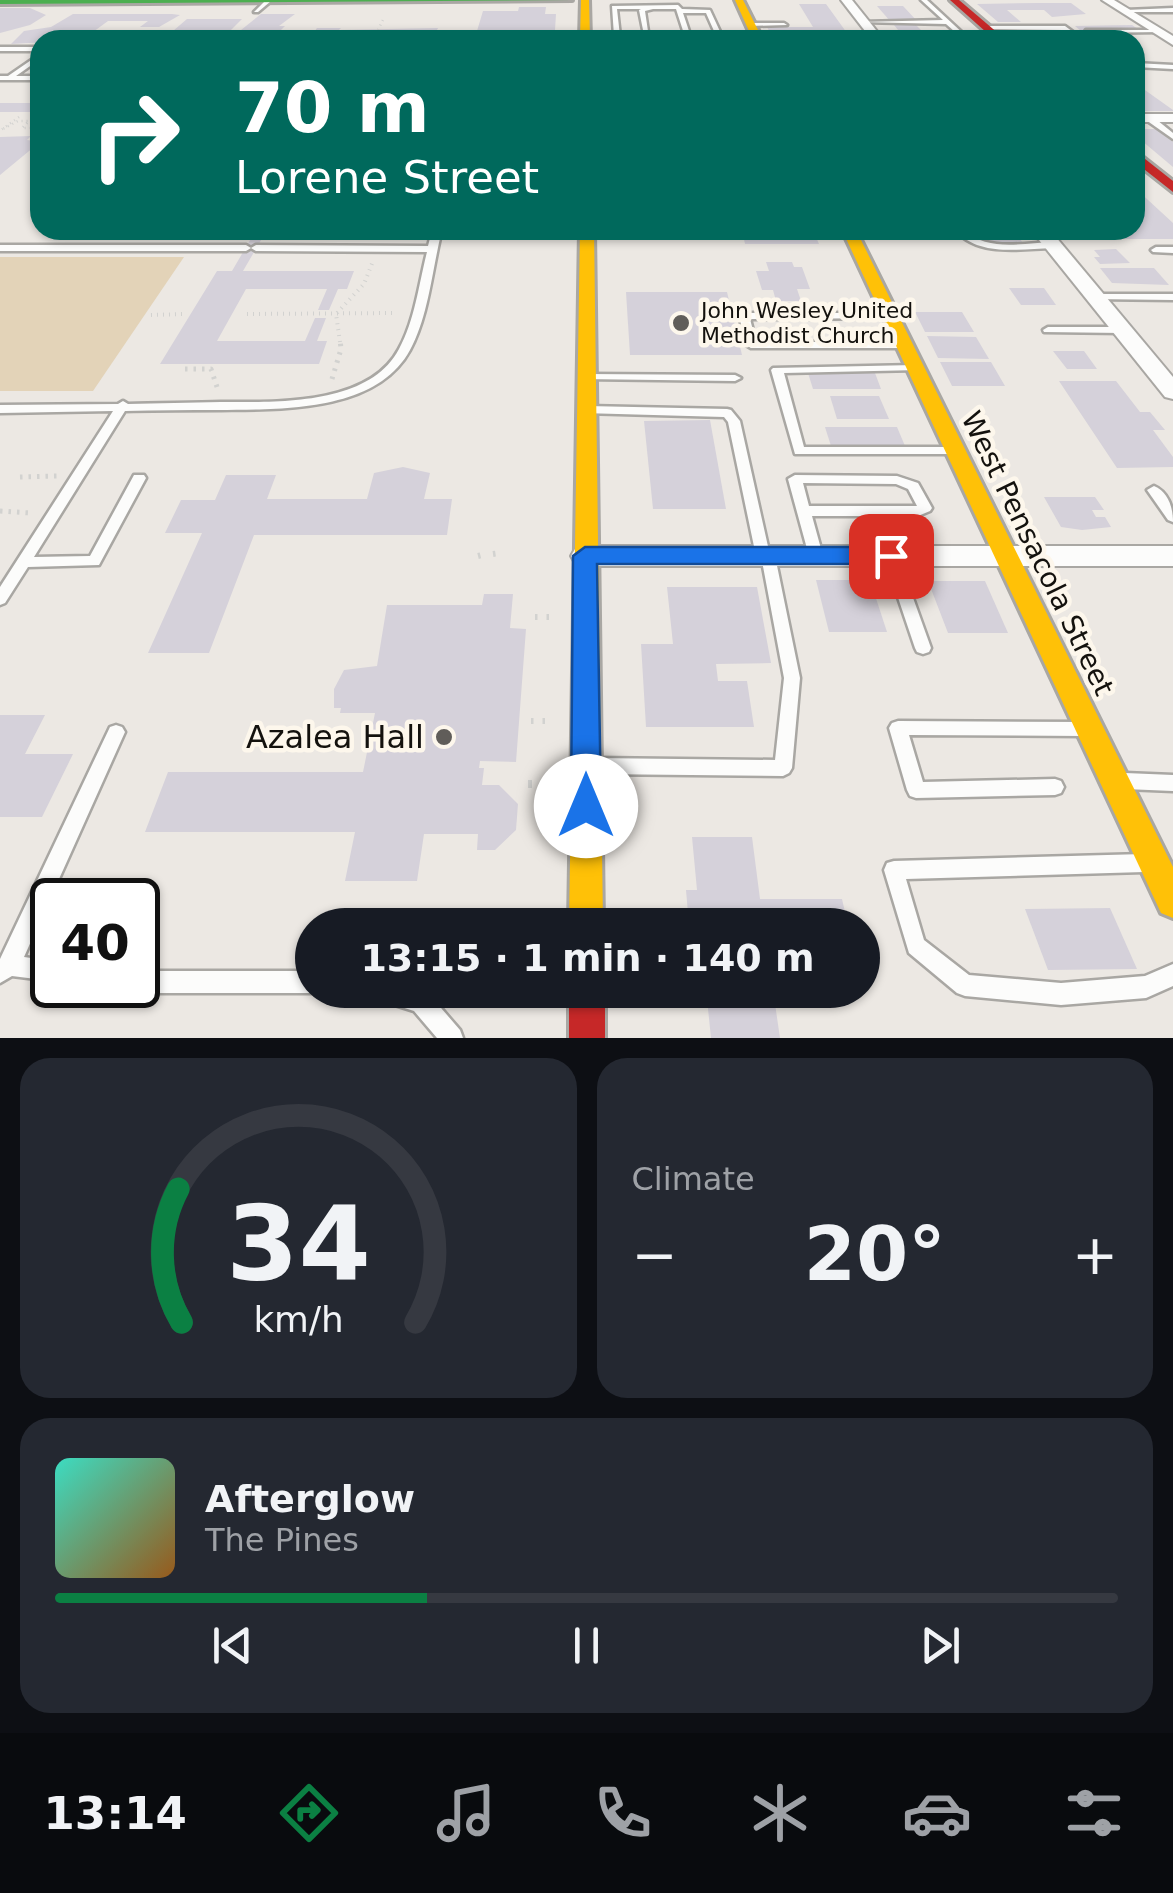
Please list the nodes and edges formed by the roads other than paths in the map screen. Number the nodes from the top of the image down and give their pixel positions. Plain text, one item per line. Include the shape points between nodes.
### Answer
1 (227, 0) edge
2 (322, 0) edge
3 (477, 0) edge
4 (538, 0) edge
5 (568, 0) edge
6 (585, 0) edge
7 (739, 0) edge
8 (846, 0) edge
9 (924, 0) edge
10 (1107, 0) edge
11 (0, 1) edge
12 (77, 1) edge
13 (210, 1) edge
14 (656, 3) edge
15 (262, 6) edge
16 (392, 7) edge
17 (1173, 10) edge
18 (680, 11) junction
19 (951, 11) edge
20 (1126, 12) junction
21 (864, 22) junction
22 (784, 25) dead end
23 (585, 30) edge
24 (616, 30) edge
25 (646, 30) edge
26 (686, 30) edge
27 (716, 30) edge
28 (753, 30) edge
29 (765, 30) edge
30 (870, 30) edge
31 (977, 30) edge
32 (1042, 30) edge
33 (1068, 30) edge
34 (1168, 37) edge
35 (0, 49) edge
36 (30, 53) edge
37 (30, 55) edge
38 (0, 58) edge
39 (30, 60) edge
40 (1145, 66) edge
41 (1173, 68) edge
42 (4, 78) edge
43 (30, 78) edge
44 (1145, 118) edge
45 (1173, 118) edge
46 (1145, 120) edge
47 (1173, 137) edge
48 (1145, 162) edge
49 (1168, 179) edge
50 (434, 240) edge
51 (587, 240) edge
52 (854, 240) edge
53 (971, 240) edge
54 (1028, 240) edge
55 (1048, 240) edge
56 (0, 248) edge
57 (432, 249) junction
58 (1156, 250) dead end
59 (1173, 250) edge
60 (1095, 297) junction
61 (1173, 298) edge
62 (890, 316) junction
63 (1048, 330) dead end
64 (1122, 330) junction
65 (905, 345) junction
66 (916, 368) junction
67 (586, 377) junction
68 (735, 378) dead end
69 (1173, 392) edge
70 (124, 405) junction
71 (0, 410) edge
72 (586, 410) junction
73 (956, 451) junction
74 (139, 478) dead end
75 (1154, 490) dead end
76 (804, 512) junction
77 (1173, 518) edge
78 (585, 556) junction
79 (765, 556) junction
80 (816, 556) junction
81 (891, 556) junction
82 (1006, 556) junction
83 (1173, 556) edge
84 (26, 562) junction
85 (0, 600) edge
86 (923, 648) dead end
87 (1090, 729) junction
88 (116, 732) dead end
89 (586, 766) junction
90 (1114, 781) junction
91 (1173, 783) edge
92 (1055, 787) dead end
93 (1154, 863) junction
94 (1173, 902) edge
95 (586, 908) edge
96 (4, 969) edge
97 (30, 970) edge
98 (1173, 975) edge
99 (160, 982) edge
100 (295, 982) edge
101 (426, 1008) edge
102 (587, 1008) edge
103 (452, 1038) edge
104 (587, 1038) edge

1 - 13 street
1 - 15 street
2 - 15 street
2 - 16 street
3 - 4 street
3 - 16 street
4 - 5 street
6 - 23 street
7 - 28 street
8 - 21 street
9 - 19 lane
10 - 20 street
11 - 12 street
12 - 13 street
14 - 18 lane
14 - 24 lane via 614,7
14 - 25 lane via 642,10
17 - 20 lane
18 - 26 lane
18 - 27 lane via 708,11
19 - 21 lane
19 - 31 street
20 - 34 street
21 - 30 street
22 - 29 lane
32 - 33 lane
35 - 36 lane
37 - 38 lane
39 - 42 lane
40 - 41 lane
42 - 43 lane
44 - 45 street
46 - 47 lane
48 - 49 street
50 - 57 lane
51 - 67 street
52 - 62 street, West Pensacola Street
53 - 54 lane
55 - 60 street
56 - 57 lane via 215,243
57 - 70 lane via 403,352 363,385 288,405
58 - 59 lane
60 - 61 lane
60 - 64 street
62 - 65 street, West Pensacola Street
62 - 65 lane via 744,316 751,344
63 - 64 lane
64 - 69 street
65 - 66 street, West Pensacola Street
66 - 73 street, West Pensacola Street
66 - 73 lane via 777,370 799,451
67 - 68 lane
67 - 72 street
70 - 71 lane
70 - 84 lane
72 - 78 street
72 - 79 lane via 727,413
73 - 82 street, West Pensacola Street
74 - 84 lane via 94,561
75 - 77 lane
76 - 76 lane via 918,511 926,508 913,486 898,480 794,479
76 - 80 lane
78 - 79 street
78 - 89 street
79 - 80 street
79 - 89 lane via 792,678 783,768
80 - 81 street
81 - 82 street
81 - 86 lane
82 - 83 street
82 - 87 street, West Pensacola Street
84 - 85 lane
87 - 90 street, West Pensacola Street
87 - 92 lane via 898,728 916,790
88 - 96 lane
89 - 95 street
90 - 91 lane
90 - 93 street, West Pensacola Street
93 - 94 street, West Pensacola Street
93 - 98 lane via 894,870 916,946 965,985 1061,994 1146,988
96 - 97 lane
99 - 100 lane
101 - 103 lane
102 - 104 street

